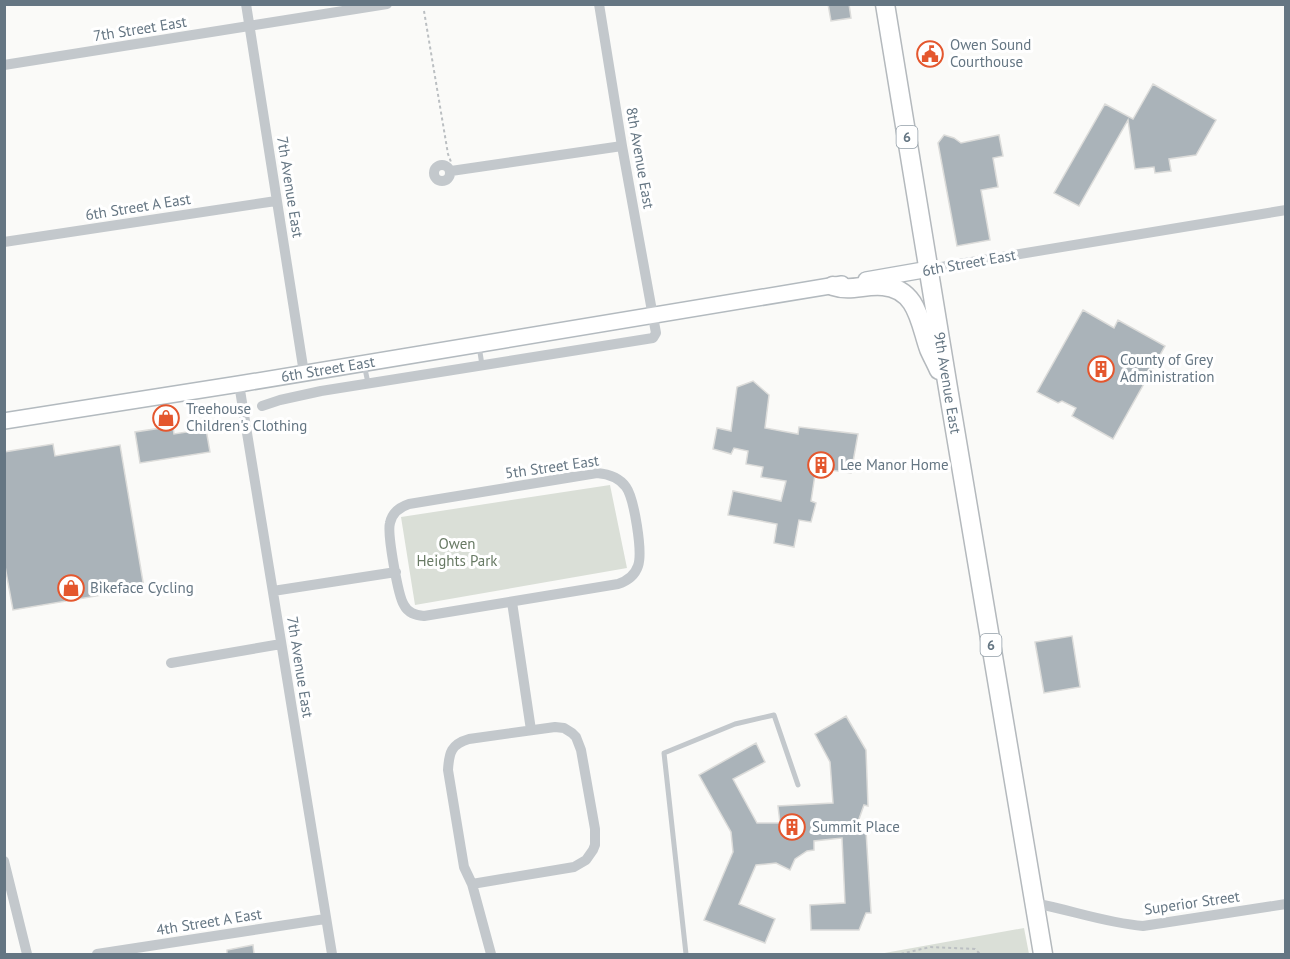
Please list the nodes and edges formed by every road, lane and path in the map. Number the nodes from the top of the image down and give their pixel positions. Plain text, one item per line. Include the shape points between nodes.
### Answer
1 (246, 4) edge
2 (387, 4) edge
3 (599, 4) edge
4 (885, 4) edge
5 (424, 11) dead end
6 (250, 27) junction
7 (4, 65) edge
8 (622, 146) junction
9 (451, 167) joint
10 (276, 201) junction
11 (1286, 210) edge
12 (4, 242) edge
13 (929, 270) junction
14 (833, 286) junction
15 (652, 315) junction
16 (479, 344) junction
17 (364, 363) junction
18 (482, 365) junction
19 (304, 373) junction
20 (368, 383) junction
21 (239, 384) junction
22 (948, 388) junction
23 (262, 406) dead end
24 (4, 421) edge
25 (396, 572) junction
26 (273, 591) junction
27 (512, 602) junction
28 (281, 644) junction
29 (171, 663) dead end
30 (531, 730) junction
31 (798, 785) dead end
32 (4, 861) edge
33 (472, 884) junction
34 (1034, 903) junction
35 (1286, 904) edge
36 (325, 919) junction
37 (27, 954) edge
38 (97, 954) edge
39 (332, 954) edge
40 (491, 954) edge
41 (686, 954) edge
42 (901, 954) edge
43 (980, 954) edge
44 (1043, 954) edge

1 - 6 street, 7th Avenue East
2 - 6 street, 7th Street East
3 - 8 street, 8th Avenue East
4 - 13 highway, 9th Avenue East / 6
5 - 9 path
6 - 7 street, 7th Street East
6 - 10 street, 7th Avenue East
8 - 9 street
8 - 15 street, 8th Avenue East
10 - 12 street, 6th Street A East
10 - 19 street, 7th Avenue East
11 - 13 street, 6th Street East
13 - 14 main road, 6th Street East
13 - 22 highway, 9th Avenue East / 6
14 - 15 main road, 6th Street East
14 - 22 highway via 842,289 882,285 906,295 916,308 929,349
15 - 16 main road, 6th Street East
15 - 18 street, 6th Street East via 656,333 653,338
16 - 17 main road, 6th Street East
16 - 18 lane
17 - 19 main road, 6th Street East
17 - 20 lane
18 - 20 street, 6th Street East
19 - 21 main road, 6th Street East
20 - 23 street, 6th Street East
21 - 24 main road, 6th Street East
21 - 26 street, 7th Avenue East
22 - 34 highway, 9th Avenue East / 6
25 - 26 street
25 - 27 street, 5th Street East via 402,602 415,615
25 - 27 street, 5th Street East via 390,524 395,512 405,505 597,473 621,482 629,492 638,536 639,562 633,575 618,584
26 - 28 street, 7th Avenue East
27 - 30 street
28 - 29 street
28 - 36 street, 7th Avenue East
30 - 33 street via 465,740 449,755 464,867
30 - 33 street via 560,727 576,737 595,845 586,860 574,867
31 - 41 lane via 774,715 735,724 664,753
32 - 37 street
33 - 40 street
34 - 35 street, Superior Street via 1143,926
34 - 44 highway, 6
36 - 38 street, 4th Street A East
36 - 39 street, 7th Avenue East
42 - 43 path via 930,947 975,949

